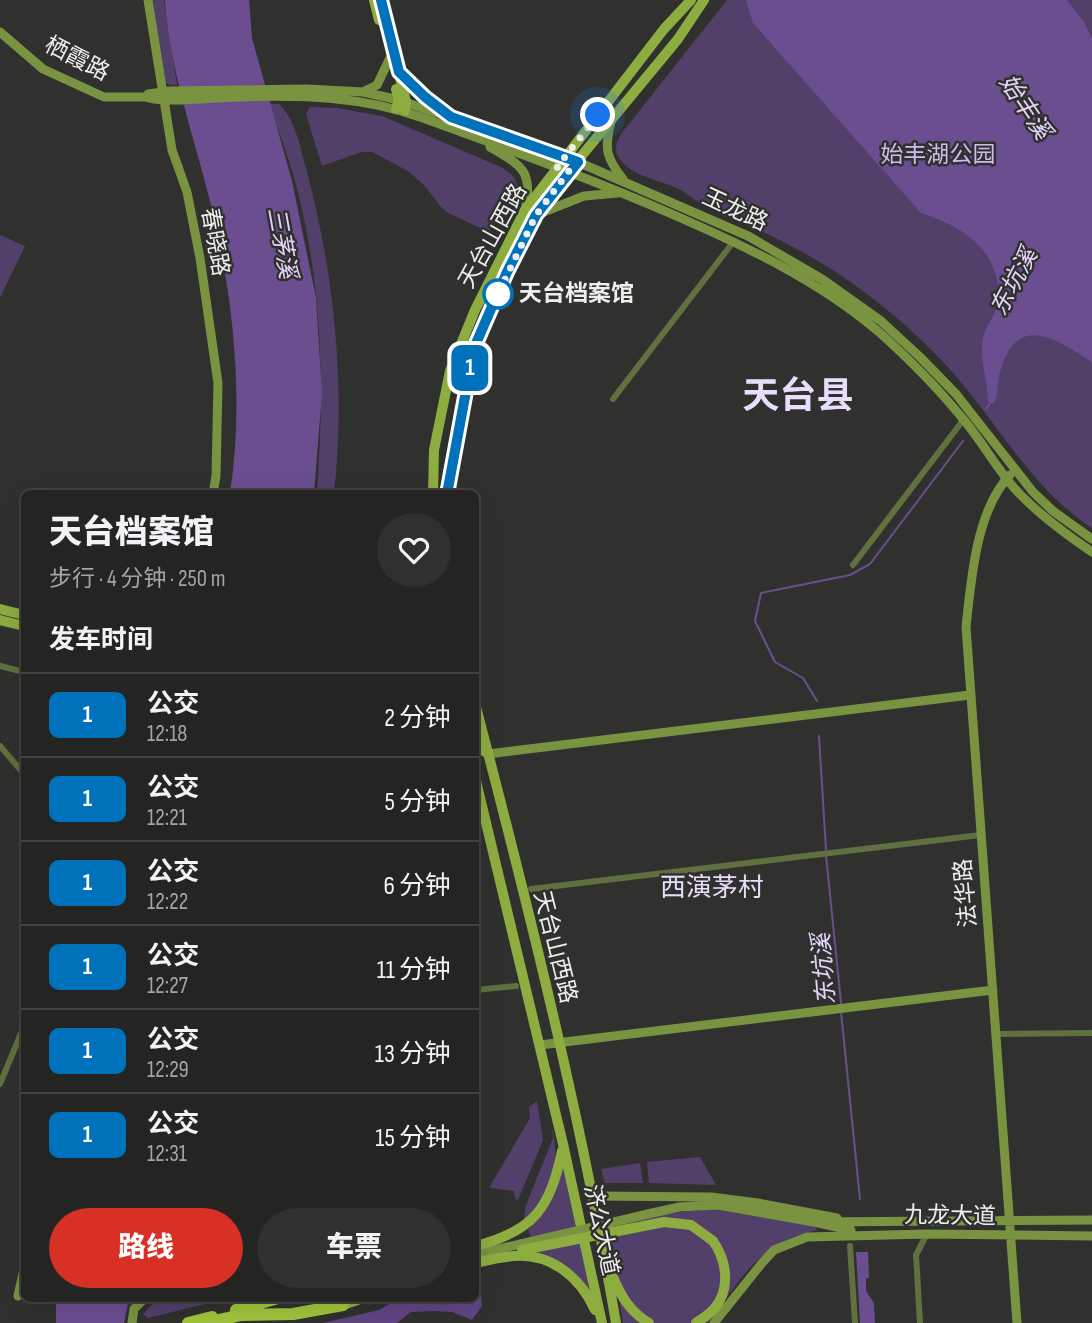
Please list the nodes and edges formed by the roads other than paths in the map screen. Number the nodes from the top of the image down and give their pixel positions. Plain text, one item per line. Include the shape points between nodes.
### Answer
1 (148, 0) edge
2 (374, 0) edge
3 (381, 0) edge
4 (691, 0) edge
5 (704, 0) edge
6 (0, 32) edge
7 (390, 58) junction
8 (399, 72) junction
9 (269, 92) junction
10 (363, 92) junction
11 (167, 95) junction
12 (401, 105) junction
13 (451, 117) junction
14 (611, 122) junction
15 (467, 134) junction
16 (566, 158) junction
17 (578, 162) junction
18 (557, 167) junction
19 (569, 171) junction
20 (624, 181) junction
21 (622, 193) junction
22 (524, 210) junction
23 (536, 215) junction
24 (734, 241) junction
25 (613, 399) dead end
26 (964, 419) junction
27 (1015, 470) junction
28 (1007, 478) junction
29 (433, 489) edge
30 (213, 490) edge
31 (447, 490) edge
32 (1092, 539) edge
33 (1092, 552) edge
34 (853, 565) dead end
35 (0, 609) edge
36 (21, 614) edge
37 (0, 620) edge
38 (21, 625) edge
39 (0, 666) edge
40 (21, 671) edge
41 (970, 695) junction
42 (479, 719) edge
43 (0, 746) edge
44 (479, 748) edge
45 (479, 752) edge
46 (488, 754) junction
47 (21, 770) edge
48 (479, 792) edge
49 (980, 835) junction
50 (531, 889) dead end
51 (516, 986) dead end
52 (479, 990) edge
53 (993, 990) junction
54 (21, 1033) edge
55 (1092, 1033) edge
56 (997, 1034) junction
57 (558, 1042) junction
58 (540, 1045) junction
59 (0, 1084) edge
60 (563, 1144) junction
61 (592, 1196) junction
62 (944, 1219) junction
63 (1010, 1219) junction
64 (1092, 1220) edge
65 (814, 1222) junction
66 (927, 1234) junction
67 (1012, 1236) junction
68 (1092, 1236) edge
69 (479, 1246) edge
70 (850, 1246) dead end
71 (526, 1251) junction
72 (479, 1256) edge
73 (479, 1256) edge
74 (605, 1257) junction
75 (479, 1262) edge
76 (21, 1282) edge
77 (18, 1296) dead end
78 (141, 1302) edge
79 (266, 1302) edge
80 (352, 1302) edge
81 (343, 1305) joint
82 (224, 1316) junction
83 (132, 1323) edge
84 (188, 1323) edge
85 (205, 1323) edge
86 (601, 1323) edge
87 (616, 1323) edge
88 (649, 1323) edge
89 (696, 1323) edge
90 (715, 1323) edge
91 (855, 1323) edge
92 (920, 1323) edge
93 (1017, 1323) edge

1 - 11 main road, 春晓路
2 - 7 main road
3 - 8 main road
4 - 16 main road, 天台山西路
5 - 14 main road, 天台山西路
6 - 11 main road, 栖霞路 via 43,69 104,97
7 - 10 main road via 377,85
7 - 12 main road
8 - 12 main road
8 - 13 main road
9 - 10 main road, 玉龙路
9 - 11 main road, 栖霞路
9 - 12 main road, 玉龙路
10 - 12 main road, 玉龙路
11 - 30 main road, 春晓路 via 172,150 187,192 218,383
12 - 13 main road, 玉龙路
12 - 15 main road, 玉龙路
13 - 16 main road, 玉龙路
14 - 17 main road, 天台山西路
14 - 20 main road via 608,157
15 - 18 main road, 玉龙路
15 - 22 main road via 520,166 529,190
16 - 17 main road, 玉龙路
16 - 18 main road, 天台山西路
17 - 19 main road, 天台山西路
17 - 20 main road, 玉龙路
18 - 19 main road, 玉龙路
18 - 22 main road, 天台山西路
19 - 21 main road, 玉龙路
19 - 23 main road, 天台山西路
20 - 27 main road, 玉龙路 via 748,236 851,298 956,394
21 - 23 main road via 584,196
21 - 24 main road, 玉龙路
22 - 29 main road, 天台山西路 via 450,371 434,450
23 - 31 main road, 天台山西路 via 474,348
24 - 25 street
24 - 26 main road, 玉龙路 via 802,277 877,330
26 - 28 main road, 玉龙路
26 - 34 street
27 - 28 main road, 法华路
27 - 32 main road, 玉龙路 via 1053,512
28 - 33 main road, 玉龙路 via 1051,524
28 - 41 main road, 法华路 via 990,506 971,580 966,627
29 - 31 main road
35 - 36 main road
37 - 38 main road
39 - 40 street
41 - 46 main road
41 - 49 main road, 法华路
42 - 46 main road, 天台山西路
43 - 47 street
44 - 46 main road
45 - 46 main road
46 - 57 main road, 天台山西路
48 - 58 main road, 天台山西路
49 - 50 street
49 - 53 main road, 法华路
51 - 52 street
53 - 56 main road, 法华路
53 - 57 main road
54 - 59 street
55 - 56 street
56 - 63 main road, 法华路
57 - 58 main road
57 - 61 main road, 天台山西路
58 - 60 main road, 天台山西路
60 - 69 main road via 556,1178 536,1216
60 - 86 main road, 济公大道
61 - 62 main road via 711,1197 836,1218
61 - 74 main road, 济公大道
62 - 63 main road, 九龙大道
62 - 65 main road
63 - 64 main road, 九龙大道
63 - 67 main road, 法华路
65 - 66 main road via 842,1230
65 - 71 main road, bridge via 717,1205 679,1207
66 - 67 main road, 九龙大道
66 - 90 main road, 九龙大道 via 807,1237 774,1250
66 - 92 street via 915,1255
67 - 68 main road, 九龙大道
67 - 93 main road, 法华路
70 - 91 street
71 - 72 main road
71 - 73 main road
71 - 75 main road
71 - 86 main road via 578,1281
71 - 89 main road, bridge via 664,1222 691,1225 713,1241 724,1261 721,1297 714,1310
74 - 87 main road, 济公大道
74 - 88 main road via 621,1297
76 - 77 main road
78 - 83 main road
79 - 82 highway
80 - 81 main road
81 - 82 highway via 293,1314
82 - 84 highway
82 - 85 highway

